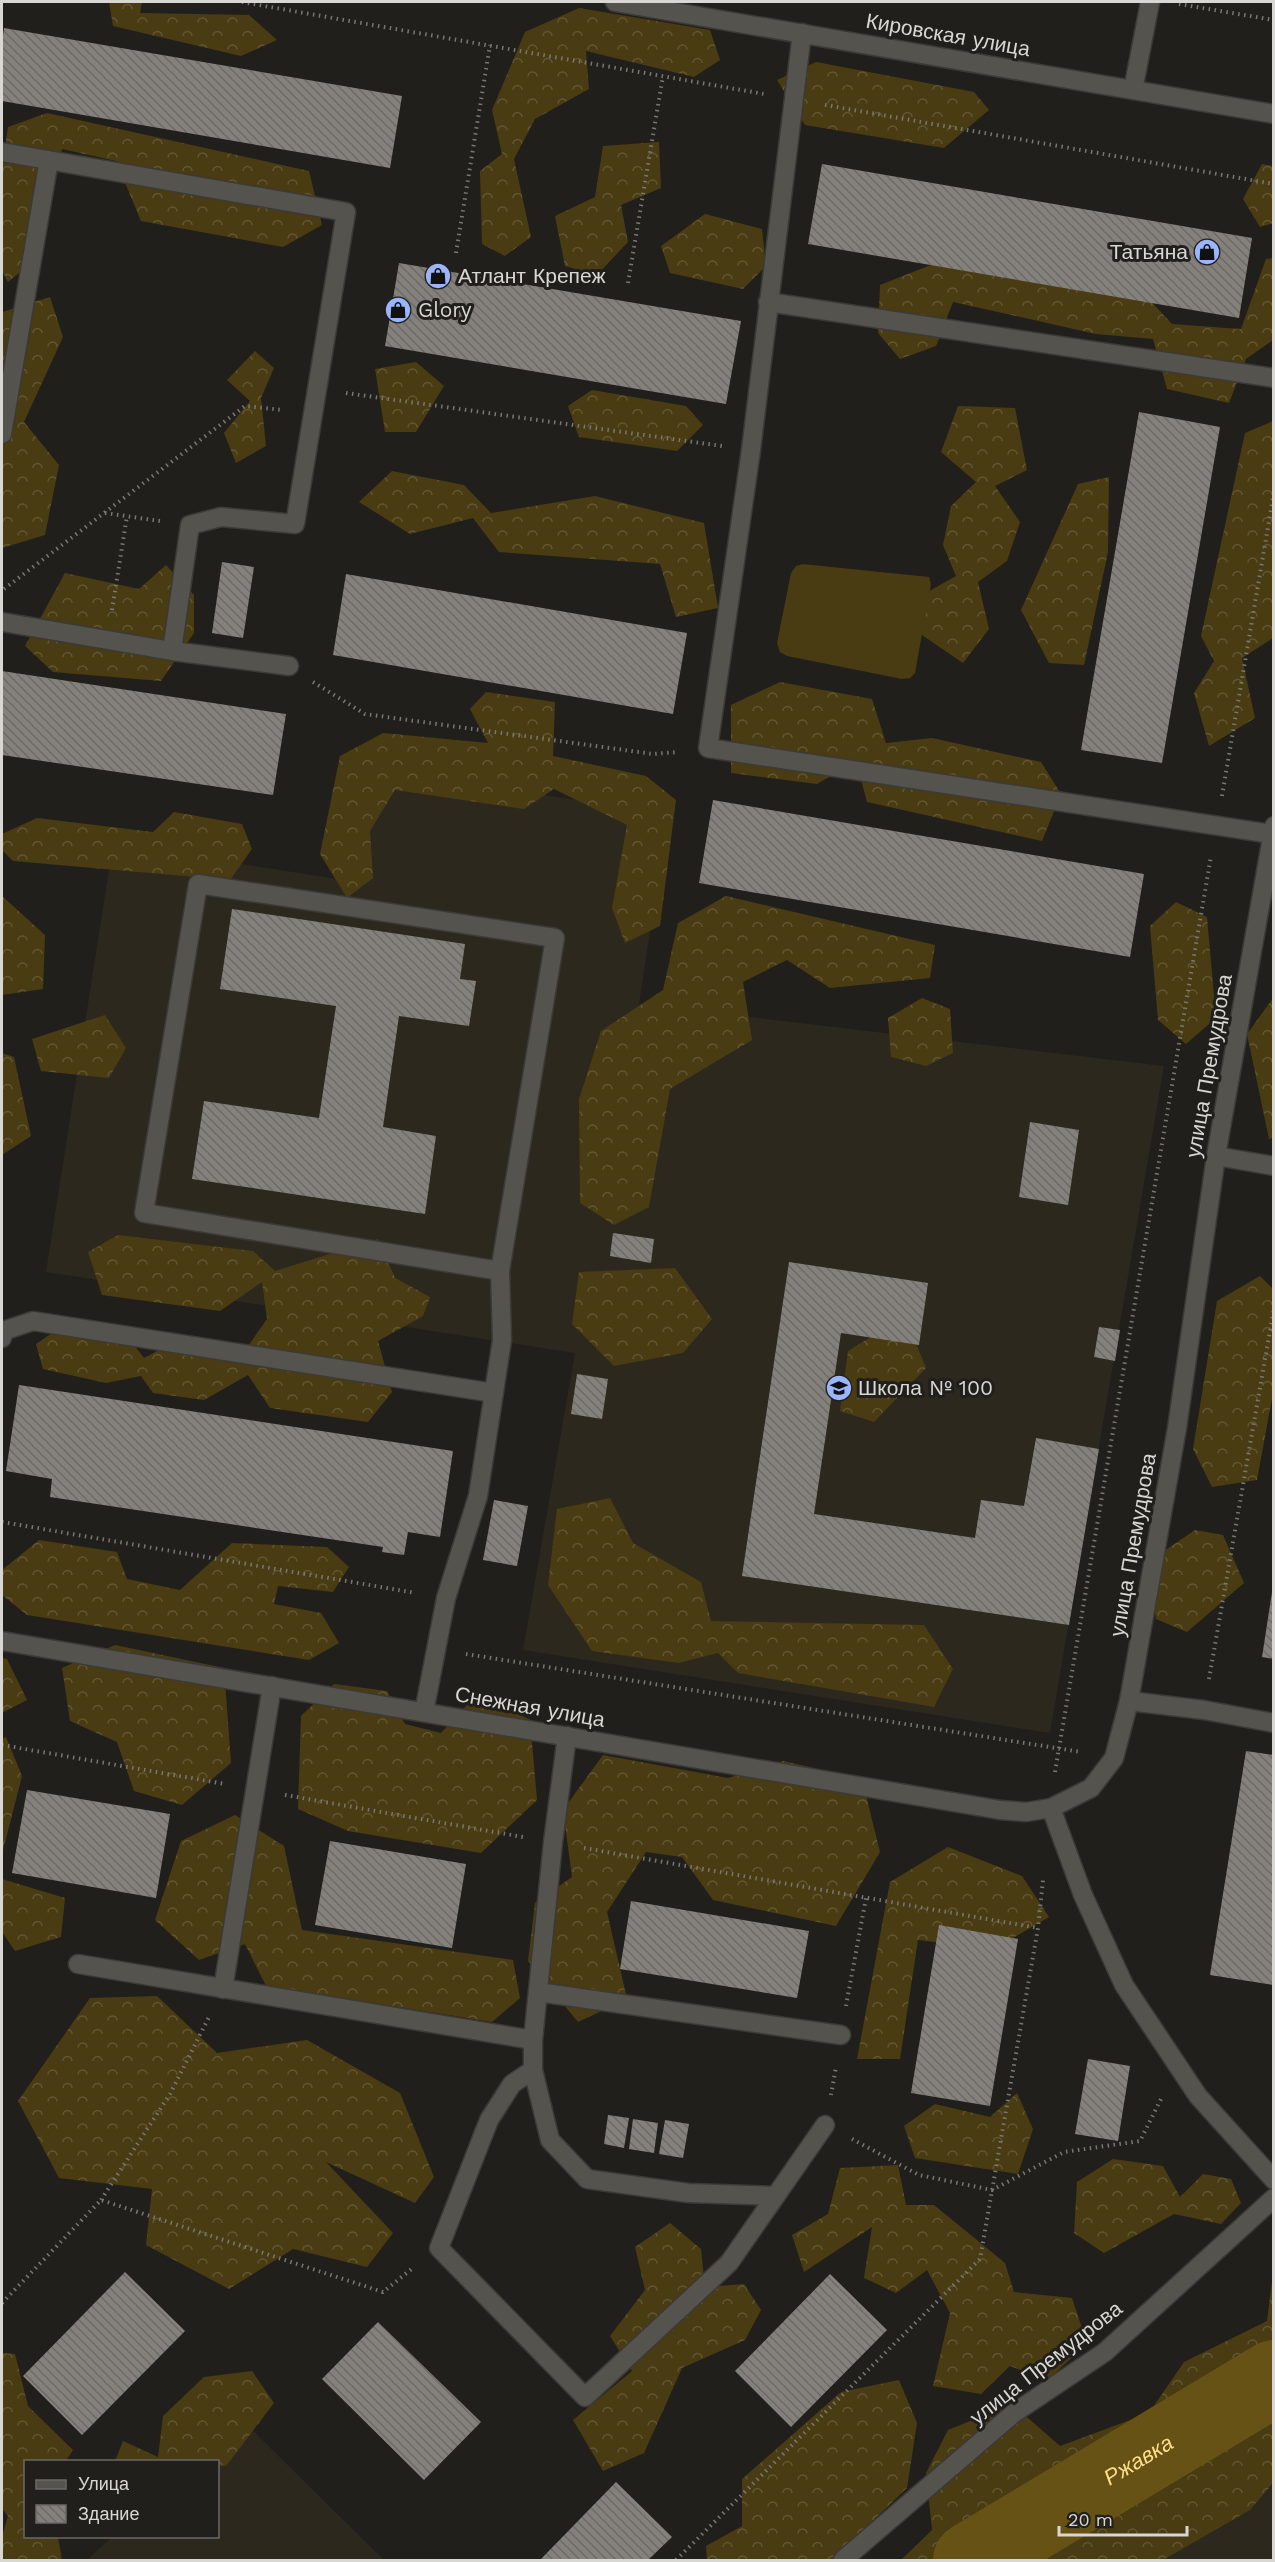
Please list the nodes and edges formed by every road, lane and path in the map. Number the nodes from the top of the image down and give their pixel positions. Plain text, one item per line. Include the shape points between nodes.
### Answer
1 (242, 2) edge
2 (615, 2) edge
3 (1150, 2) edge
4 (1177, 3) dead end
5 (1274, 20) edge
6 (802, 33) junction
7 (490, 45) junction
8 (663, 76) junction
9 (1133, 90) junction
10 (793, 99) junction
11 (1274, 114) edge
12 (2, 152) edge
13 (49, 160) junction
14 (1274, 184) edge
15 (456, 253) dead end
16 (628, 283) dead end
17 (768, 302) junction
18 (1274, 378) edge
19 (319, 389) junction
20 (315, 414) junction
21 (2, 434) edge
22 (751, 450) junction
23 (1274, 492) edge
24 (104, 513) junction
25 (127, 516) junction
26 (190, 525) junction
27 (2, 592) edge
28 (2, 622) edge
29 (107, 640) junction
30 (172, 651) junction
31 (289, 666) joint
32 (708, 748) junction
33 (1216, 826) junction
34 (1273, 830) edge
35 (1216, 1156) junction
36 (1274, 1166) edge
37 (500, 1272) junction
38 (1274, 1308) edge
39 (2, 1338) edge
40 (494, 1393) junction
41 (2, 1522) edge
42 (446, 1598) junction
43 (2, 1641) edge
44 (438, 1649) junction
45 (272, 1686) junction
46 (1129, 1701) junction
47 (1204, 1710) junction
48 (424, 1712) junction
49 (1274, 1723) edge
50 (567, 1737) junction
51 (1058, 1748) junction
52 (1114, 1758) junction
53 (1051, 1808) junction
54 (1044, 1874) dead end
55 (866, 1898) dead end
56 (78, 1964) dead end
57 (223, 1989) junction
58 (538, 1992) junction
59 (841, 2035) junction
60 (533, 2040) junction
61 (1178, 2066) junction
62 (533, 2070) junction
63 (825, 2125) junction
64 (1274, 2180) edge
65 (992, 2190) junction
66 (776, 2196) junction
67 (1274, 2198) edge
68 (101, 2200) junction
69 (439, 2248) junction
70 (2, 2303) edge
71 (676, 2560) edge
72 (843, 2560) edge

1 - 7 path
2 - 6 street, Кировская улица
3 - 9 street
4 - 5 path
6 - 9 street, Кировская улица
6 - 10 street
7 - 8 path
7 - 15 path
8 - 10 path
8 - 16 path
9 - 11 street, Кировская улица
10 - 14 path
10 - 17 street
12 - 13 street
13 - 19 street via 346,212
13 - 21 street
17 - 18 street
17 - 22 street
19 - 20 street
19 - 22 path
20 - 24 path via 245,406
20 - 26 street via 295,524 221,517
22 - 32 street
23 - 33 path
24 - 25 path
24 - 27 path
25 - 26 path
25 - 29 path
26 - 30 street
28 - 29 street
29 - 30 street
30 - 31 street
31 - 32 path via 364,714 653,754
32 - 33 street
33 - 34 street
33 - 51 path
34 - 35 street, улица Премудрова
35 - 36 street
35 - 46 street, улица Премудрова via 1177,1428
37 - 37 street via 555,938 198,884 144,1213
37 - 40 street via 502,1340
38 - 47 path
39 - 40 street via 3,1331 33,1321
40 - 42 street via 478,1496
41 - 42 path
42 - 44 street
43 - 45 street, Снежная улица
44 - 48 street
44 - 51 path
45 - 48 street, Снежная улица
45 - 57 street
46 - 47 street
46 - 52 street, улица Премудрова
47 - 49 street
48 - 50 street, Снежная улица
50 - 53 street, Снежная улица via 1000,1810 1026,1812
50 - 58 street
51 - 52 path
51 - 53 path
52 - 53 street, улица Премудрова via 1091,1788
53 - 61 street via 1083,1895 1124,1985
54 - 65 path
55 - 59 path
56 - 57 street
57 - 60 street
57 - 68 path via 170,2094
58 - 59 street
58 - 60 street
59 - 63 path
60 - 62 street
61 - 64 street via 1198,2096
61 - 65 path via 1140,2141 1064,2152
62 - 66 street via 550,2140 587,2179 688,2193
62 - 69 street via 512,2084 489,2120
63 - 65 path via 919,2175
63 - 66 street
65 - 71 path via 980,2259
66 - 69 street via 729,2263 585,2397
67 - 72 street, улица Премудрова via 1105,2352 1014,2413
68 - 69 path via 383,2292
68 - 70 path

